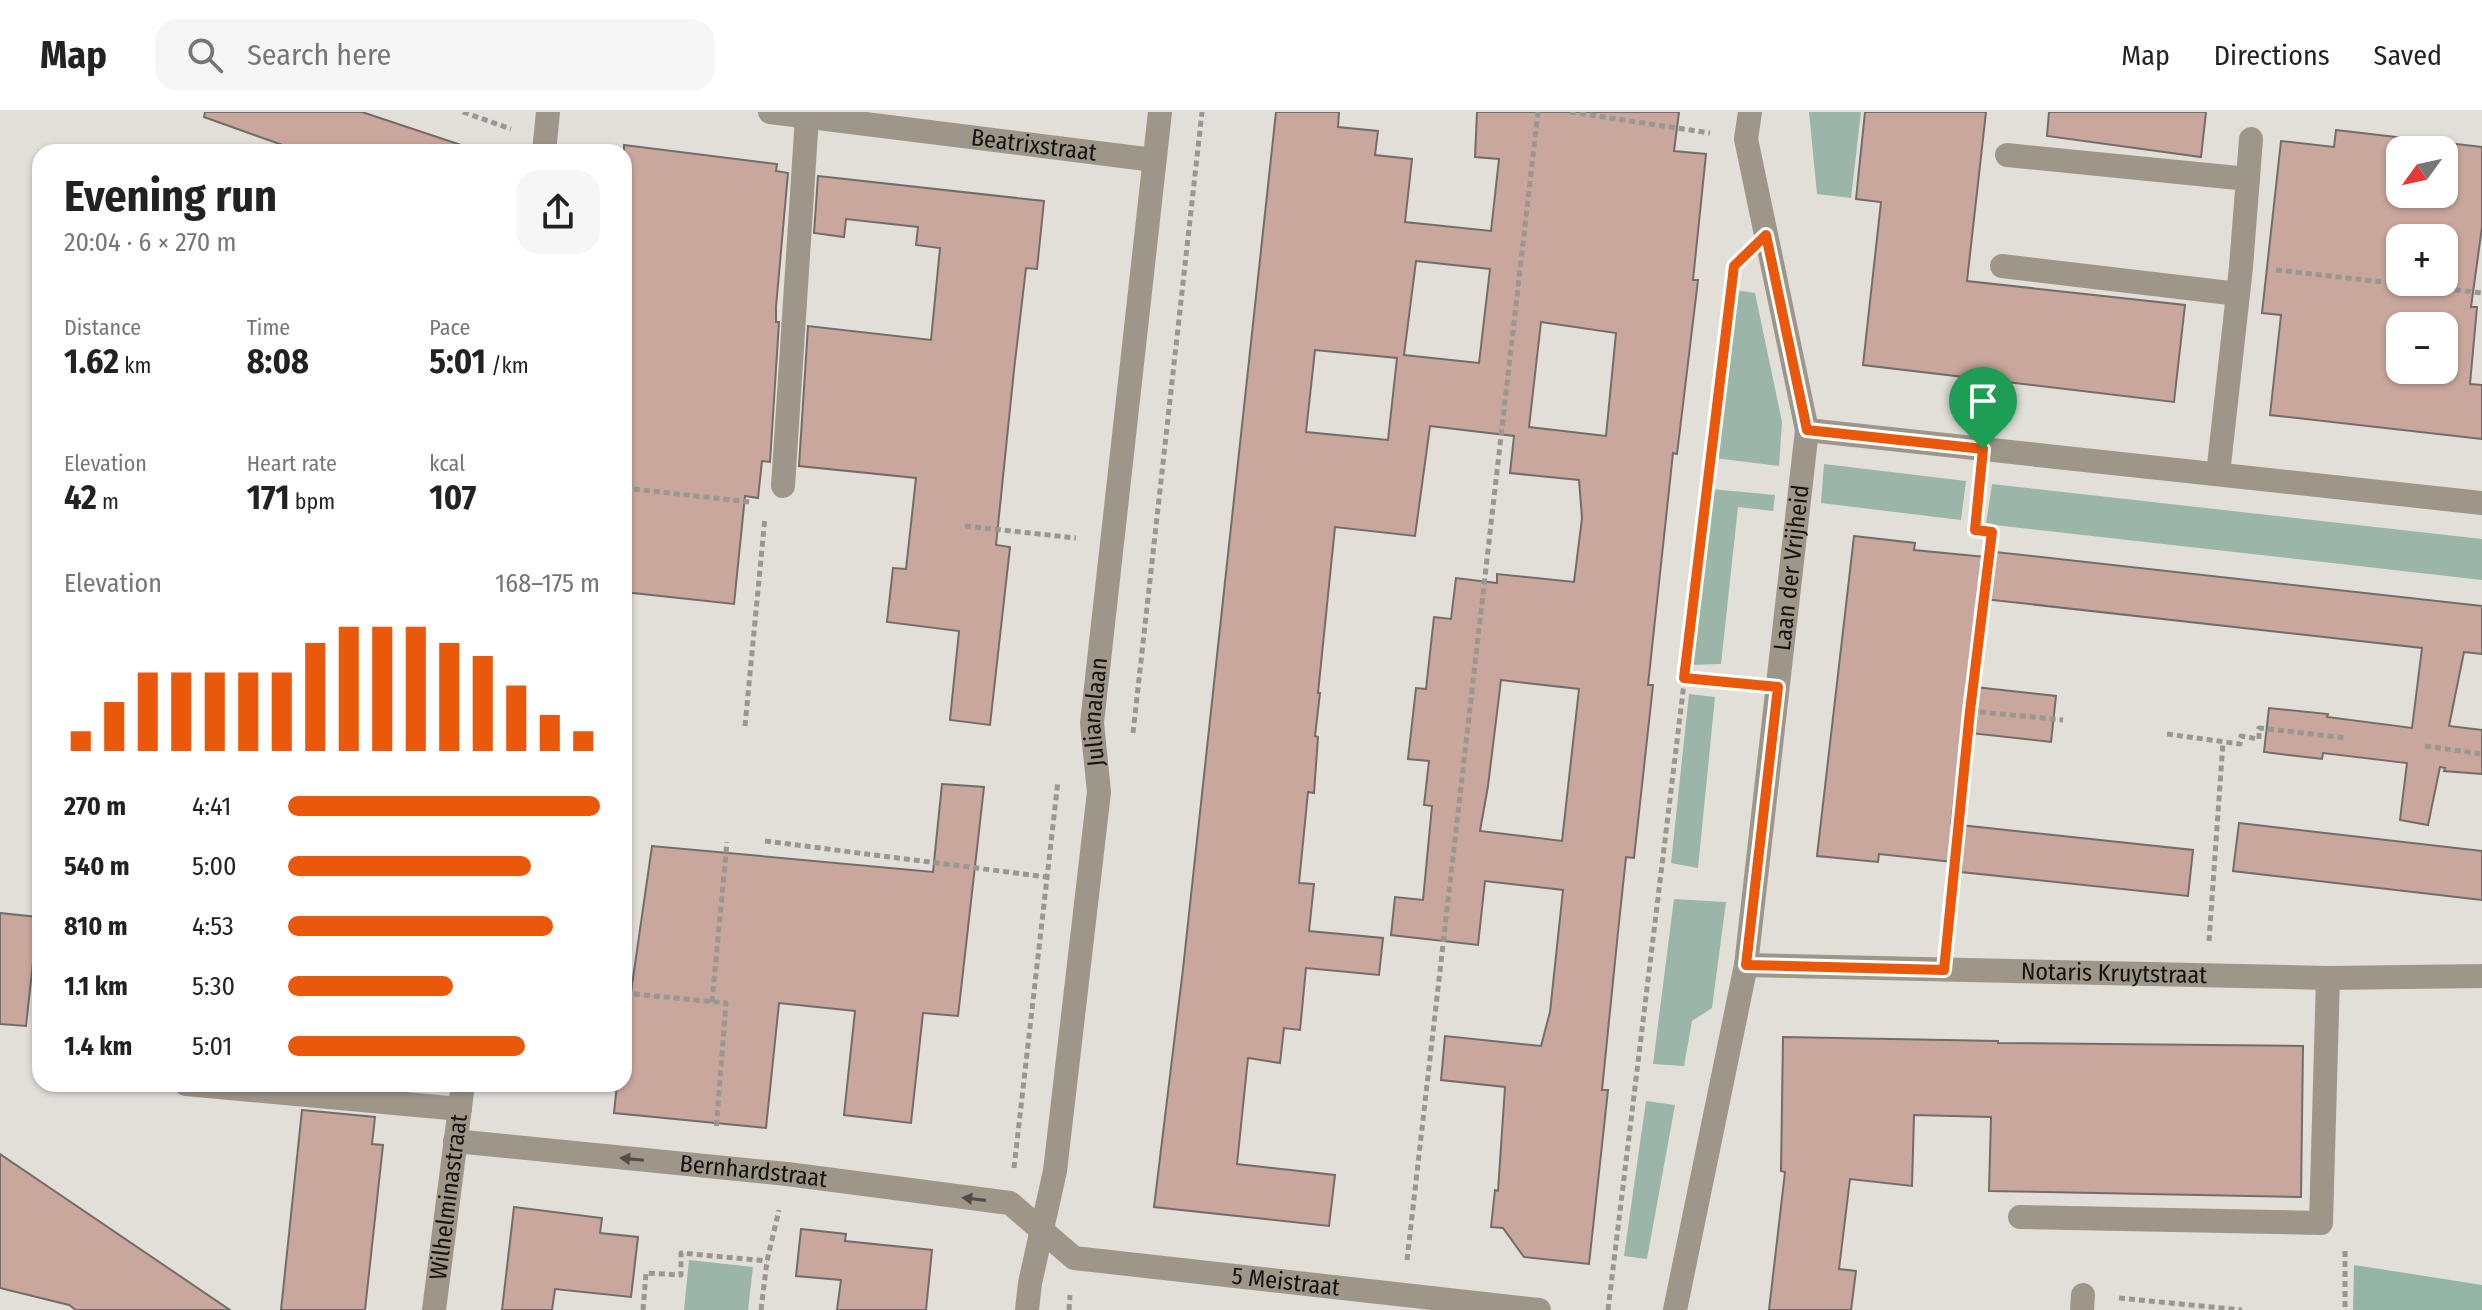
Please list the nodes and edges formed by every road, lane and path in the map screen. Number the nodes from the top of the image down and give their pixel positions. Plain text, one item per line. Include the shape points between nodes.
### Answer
1 (463, 112) edge
2 (548, 112) edge
3 (770, 112) edge
4 (1160, 112) edge
5 (1202, 112) edge
6 (1538, 112) edge
7 (1570, 112) edge
8 (1750, 112) edge
9 (807, 117) junction
10 (1746, 139) junction
11 (2251, 139) dead end
12 (538, 144) edge
13 (545, 144) edge
14 (2007, 155) dead end
15 (1154, 160) junction
16 (2248, 179) junction
17 (1766, 235) junction
18 (2002, 266) dead end
19 (2241, 267) junction
20 (2482, 293) edge
21 (2238, 294) junction
22 (1807, 430) junction
23 (1983, 449) junction
24 (2218, 474) junction
25 (632, 489) edge
26 (774, 494) joint
27 (751, 502) dead end
28 (2482, 503) edge
29 (965, 526) dead end
30 (1086, 539) dead end
31 (1684, 678) junction
32 (1778, 687) junction
33 (1970, 711) junction
34 (2063, 720) dead end
35 (745, 726) dead end
36 (2167, 734) dead end
37 (2346, 738) dead end
38 (1132, 739) dead end
39 (2223, 742) junction
40 (2425, 746) dead end
41 (2482, 754) edge
42 (765, 841) dead end
43 (727, 842) dead end
44 (1047, 877) dead end
45 (1746, 965) junction
46 (1944, 970) junction
47 (2206, 976) junction
48 (2482, 976) edge
49 (2328, 978) junction
50 (632, 994) edge
51 (712, 1002) junction
52 (274, 1092) edge
53 (462, 1092) edge
54 (460, 1109) junction
55 (455, 1141) junction
56 (713, 1167) junction
57 (787, 1174) junction
58 (2020, 1217) dead end
59 (2321, 1223) junction
60 (1042, 1230) junction
61 (1074, 1258) junction
62 (767, 1261) junction
63 (1403, 1295) junction
64 (2082, 1302) edge
65 (434, 1310) edge
66 (643, 1310) edge
67 (761, 1310) edge
68 (1027, 1310) edge
69 (1069, 1310) edge
70 (1539, 1310) edge
71 (1608, 1310) edge
72 (1675, 1310) edge
73 (2242, 1310) edge
74 (2345, 1310) edge

1 - 12 path
2 - 13 street
3 - 9 street, Beatrixstraat
4 - 15 street, Julianalaan
5 - 38 path, Julianalaan
6 - 63 path
7 - 10 path
8 - 10 street, Laan der Vrijheid
9 - 15 street, Beatrixstraat
9 - 26 street
10 - 17 street, Laan der Vrijheid
11 - 16 street
14 - 16 street
15 - 60 street, Julianalaan via 1092,723 1099,792 1055,1171
16 - 19 street
17 - 22 street, Laan der Vrijheid
17 - 31 path via 1734,266
18 - 21 street
19 - 20 path
19 - 21 street
21 - 24 street
22 - 23 street
22 - 32 street, Laan der Vrijheid
23 - 24 street
23 - 33 path via 1975,530 1992,532
24 - 28 street
25 - 27 path
26 - 35 path
29 - 30 path
31 - 32 path
31 - 71 path
32 - 45 street, Laan der Vrijheid
33 - 34 path
33 - 46 path
36 - 39 path
37 - 39 path via 2259,728 2259,739 2241,736 2240,744
39 - 47 path
40 - 41 path
42 - 44 path
43 - 51 path
45 - 46 street, Notaris Kruytstraat
45 - 72 street, Laan der Vrijheid
46 - 47 street, Notaris Kruytstraat
47 - 49 street, Notaris Kruytstraat
48 - 49 street, Notaris Kruytstraat
49 - 59 street
50 - 51 path
51 - 56 path via 726,1003
52 - 54 street
53 - 54 street, Wilhelminastraat
54 - 55 street, Wilhelminastraat
56 -> 55 street, Bernhardstraat
55 - 65 street, Wilhelminastraat
56 - 57 street, Bernhardstraat
60 -> 57 street, Bernhardstraat via 1010,1203
57 - 62 path
58 - 59 street
59 - 74 path via 2346,1252
60 - 61 street
60 - 68 street, Julianalaan
61 - 63 street, 5 Meistraat
61 - 69 path
62 - 66 path via 681,1253 681,1275 646,1273
62 - 67 path
63 - 70 street, 5 Meistraat
64 - 73 path

